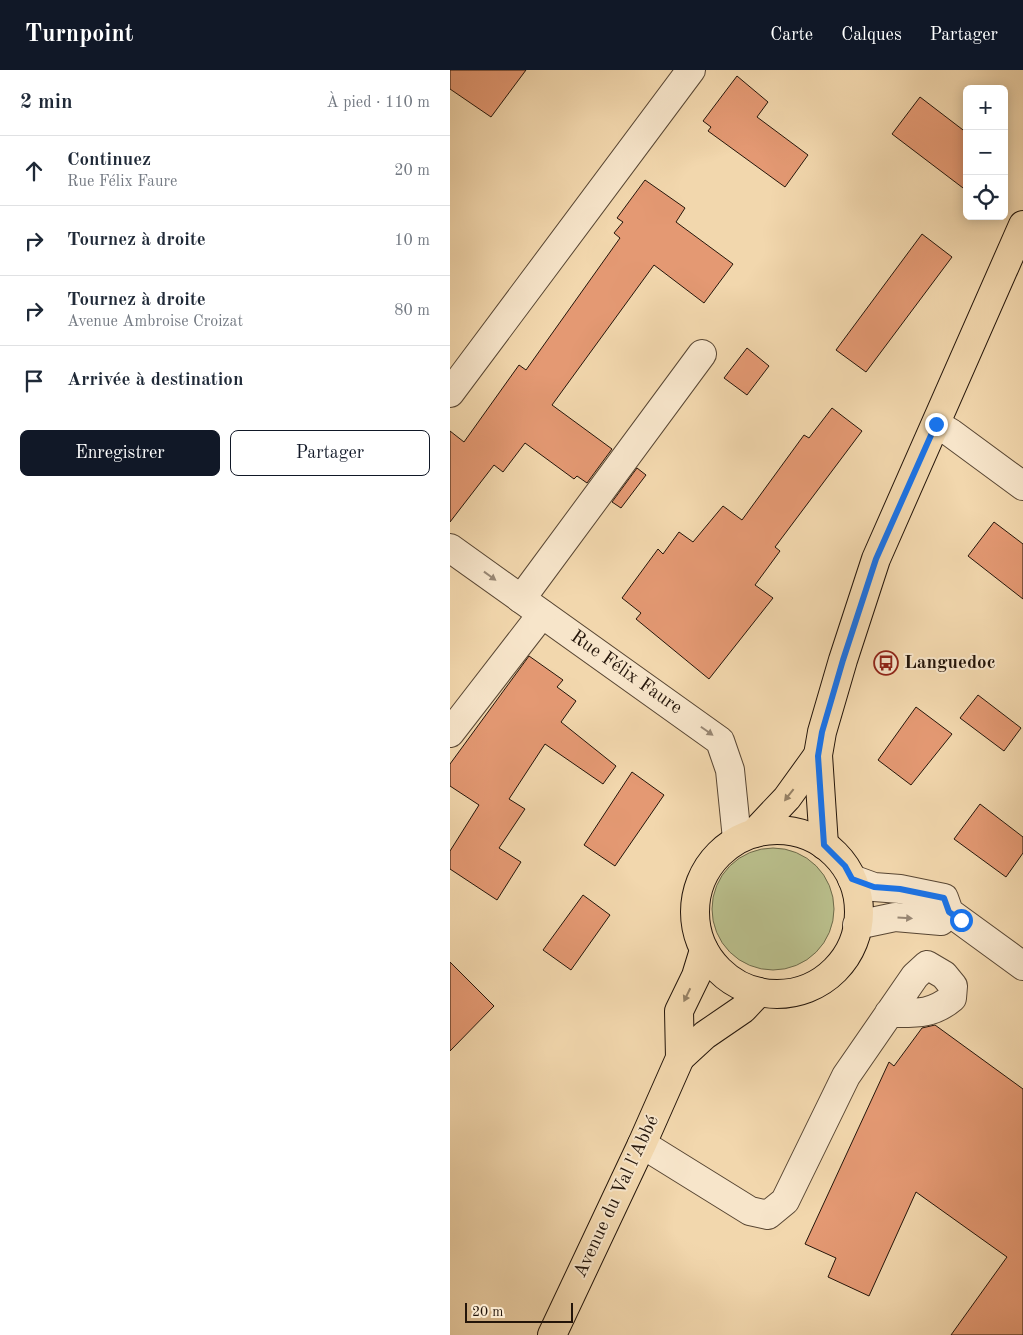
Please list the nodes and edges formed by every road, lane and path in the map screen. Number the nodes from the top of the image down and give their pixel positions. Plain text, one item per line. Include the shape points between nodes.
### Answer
1 (691, 70) edge
2 (1023, 226) edge
3 (702, 354) dead end
4 (450, 393) edge
5 (936, 424) junction
6 (1023, 486) edge
7 (450, 548) edge
8 (532, 606) junction
9 (450, 733) edge
10 (818, 756) junction
11 (745, 836) junction
12 (824, 845) junction
13 (852, 879) junction
14 (949, 912) junction
15 (857, 925) junction
16 (704, 950) junction
17 (1023, 966) edge
18 (759, 992) junction
19 (889, 1013) dead end
20 (680, 1058) junction
21 (642, 1144) junction
22 (552, 1335) edge

1 - 4 street
2 - 5 main road
3 - 8 street
5 - 6 street
5 - 10 main road via 876,559 843,660
7 -> 8 street, Rue Félix Faure
8 - 9 street
8 -> 11 street, Rue Félix Faure via 720,740
10 -> 11 main road via 787,798
10 - 12 main road
11 - 12 main road via 772,830 790,831
11 - 16 main road via 714,859 698,887 694,919
12 - 13 main road
13 - 14 street via 874,887 944,898
13 - 15 main road via 858,902
15 -> 14 street via 895,917 940,921
14 - 17 street
15 - 18 main road via 855,938 842,961 823,980 785,994
16 - 18 main road via 713,965 727,977
16 -> 20 main road, Avenue du Val l'Abbé via 696,976 679,1010
18 - 20 main road, Avenue du Val l'Abbé
19 - 21 street via 846,1076 785,1201 768,1215 750,1210
20 - 21 main road, Avenue du Val l'Abbé
21 - 22 main road, Avenue du Val l'Abbé

